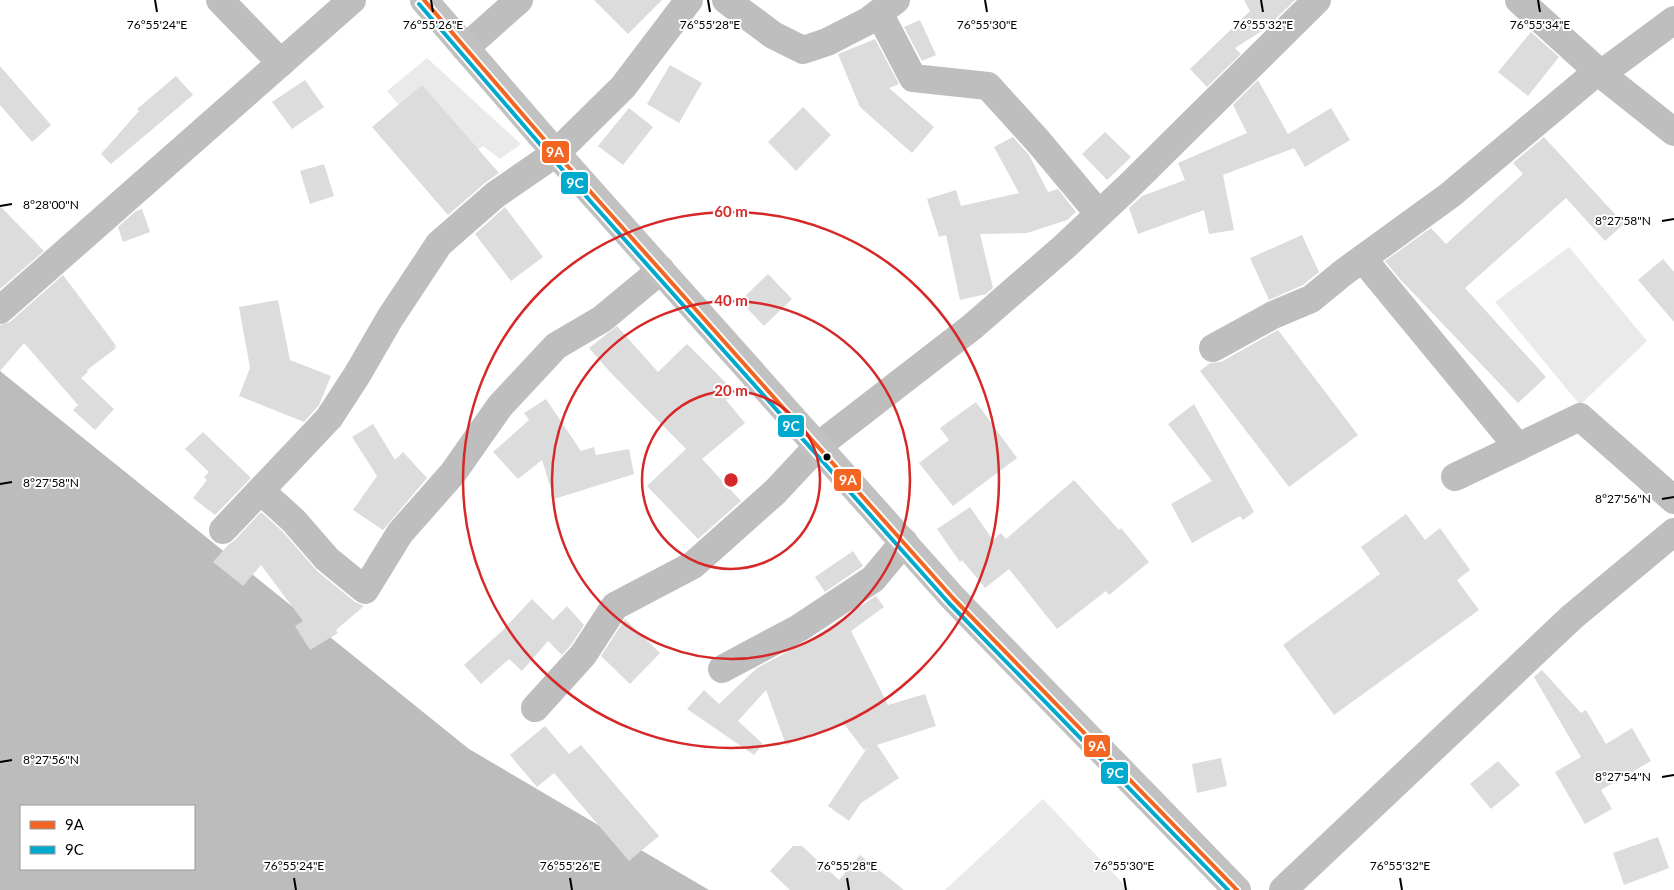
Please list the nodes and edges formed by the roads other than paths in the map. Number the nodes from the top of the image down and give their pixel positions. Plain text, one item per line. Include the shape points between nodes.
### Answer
1 (220, 0) edge
2 (352, 0) edge
3 (424, 0) edge
4 (519, 0) edge
5 (689, 0) edge
6 (726, 0) edge
7 (1317, 0) edge
8 (1519, 0) edge
9 (887, 6) edge
10 (1674, 20) edge
11 (466, 48) junction
12 (280, 63) junction
13 (1600, 73) junction
14 (1674, 132) edge
15 (556, 153) junction
16 (1099, 214) junction
17 (1363, 259) junction
18 (661, 270) junction
19 (0, 310) edge
20 (1213, 348) dead end
21 (818, 446) junction
22 (1518, 447) junction
23 (1454, 477) dead end
24 (261, 491) junction
25 (1674, 500) edge
26 (223, 530) dead end
27 (1674, 532) edge
28 (904, 542) junction
29 (722, 669) dead end
30 (534, 708) dead end
31 (1237, 890) edge
32 (1283, 890) edge

1 - 12 street
2 - 12 street
3 - 11 main road
4 - 11 street
5 - 15 street via 623,87
6 - 9 street via 773,35 803,50 868,21
7 - 16 street
8 - 13 street
9 - 16 street via 913,78 988,86
10 - 13 street
11 - 15 main road
12 - 19 street
13 - 14 street
13 - 17 street via 1450,195
15 - 18 main road
15 - 24 street via 495,195 439,244 329,418
16 - 21 street via 972,327
17 - 20 street via 1311,299 1273,315
17 - 22 street
18 - 21 main road
18 - 24 street via 602,319 556,346 500,406 453,473 400,533 365,590 327,559 294,521
21 - 28 main road
21 - 30 street via 775,492 693,565 615,606 583,655
22 - 23 street
22 - 25 street via 1580,417
24 - 26 street
27 - 32 street via 1572,617
28 - 29 street via 873,579 799,628
28 - 31 main road via 953,598

